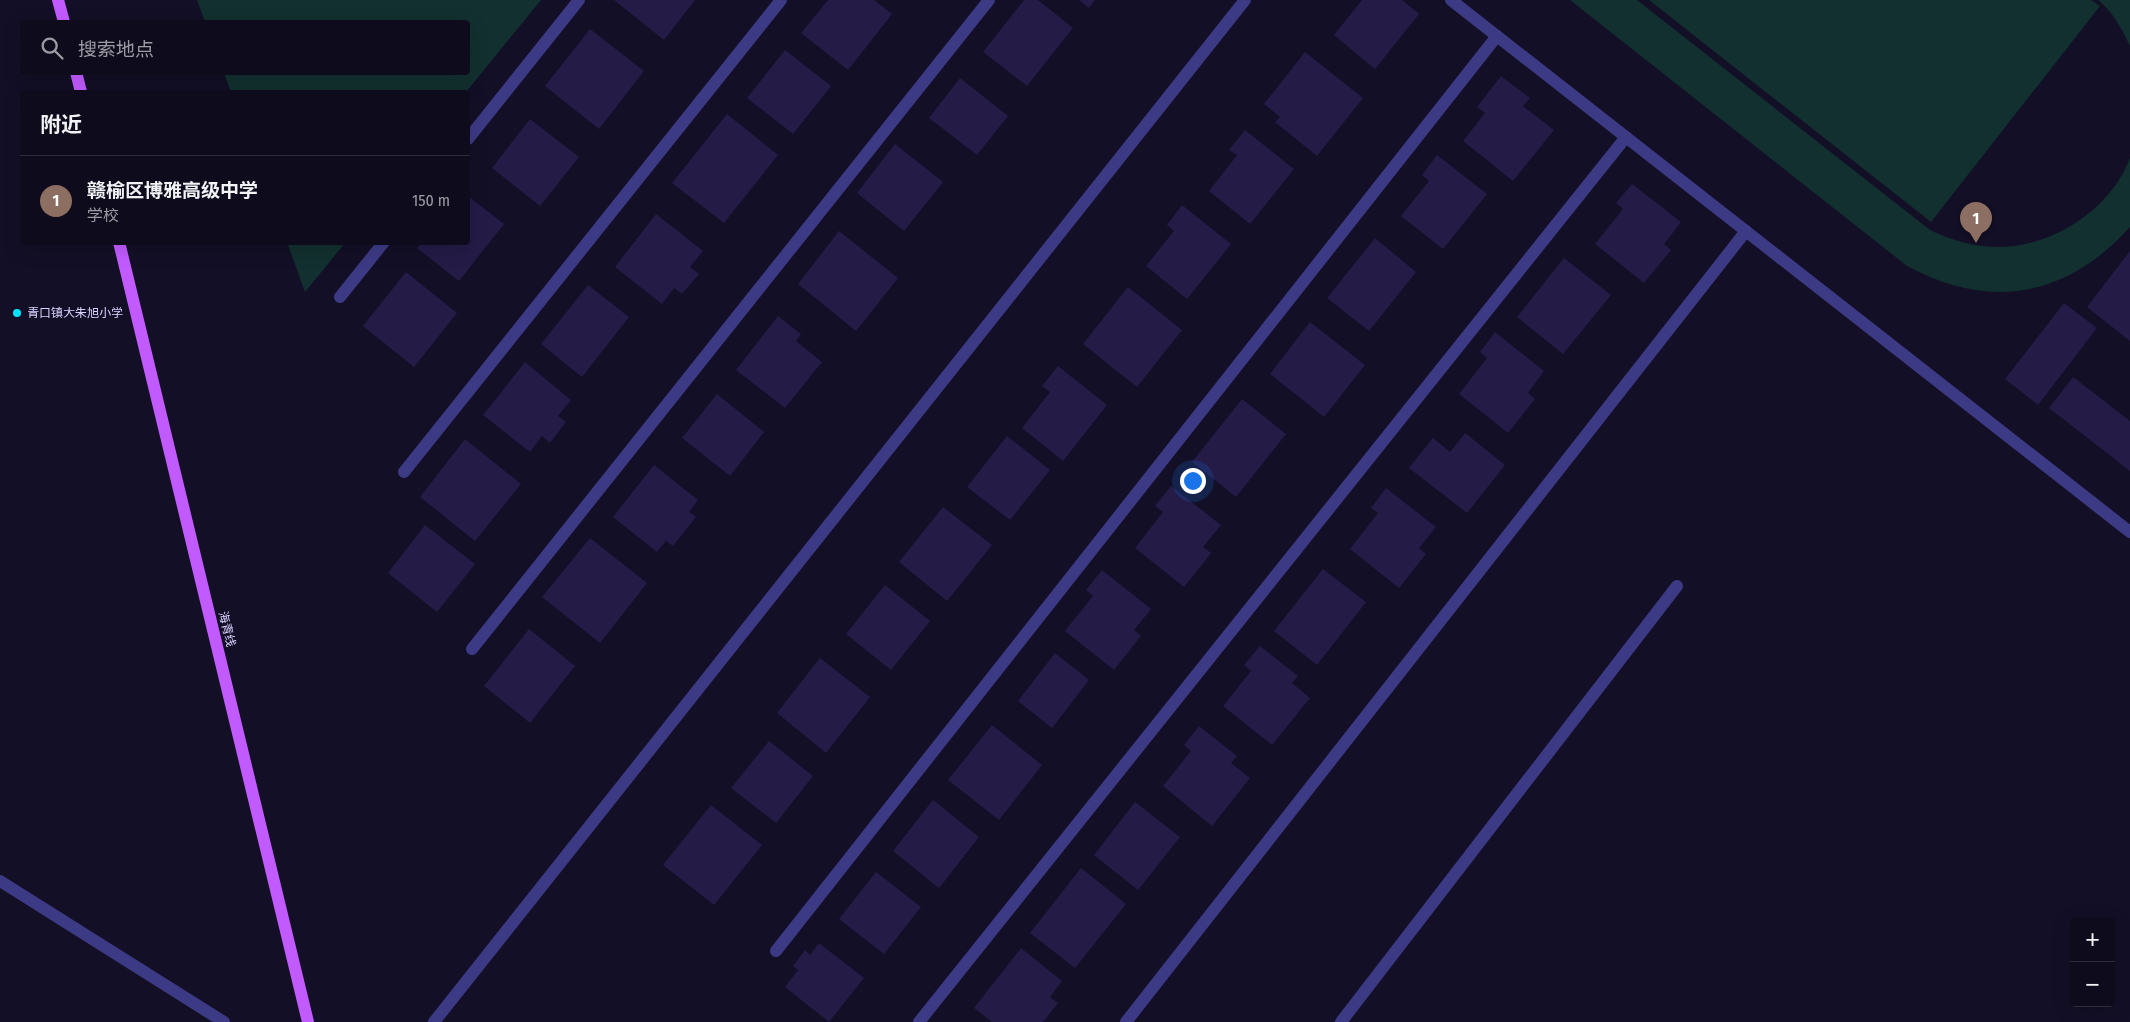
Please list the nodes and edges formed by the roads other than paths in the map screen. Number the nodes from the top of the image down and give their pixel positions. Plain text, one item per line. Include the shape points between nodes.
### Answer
1 (58, 0) edge
2 (579, 0) edge
3 (782, 0) edge
4 (989, 0) edge
5 (1244, 0) edge
6 (1451, 0) edge
7 (63, 20) edge
8 (1497, 36) junction
9 (77, 75) edge
10 (80, 90) edge
11 (470, 136) edge
12 (1626, 137) junction
13 (1746, 231) junction
14 (120, 245) edge
15 (382, 245) edge
16 (340, 297) dead end
17 (404, 472) dead end
18 (2130, 532) edge
19 (1677, 586) dead end
20 (472, 648) dead end
21 (0, 881) edge
22 (776, 951) dead end
23 (306, 1020) edge
24 (224, 1022) edge
25 (434, 1022) edge
26 (919, 1022) edge
27 (1126, 1022) edge
28 (1341, 1022) edge

1 - 7 main road
2 - 11 street
3 - 17 street
4 - 20 street
5 - 25 street
6 - 8 street
8 - 12 street
8 - 22 street
9 - 10 main road
12 - 13 street
12 - 26 street
13 - 18 street
13 - 27 street
14 - 23 main road, 海青线
15 - 16 street
19 - 28 street
21 - 24 street

